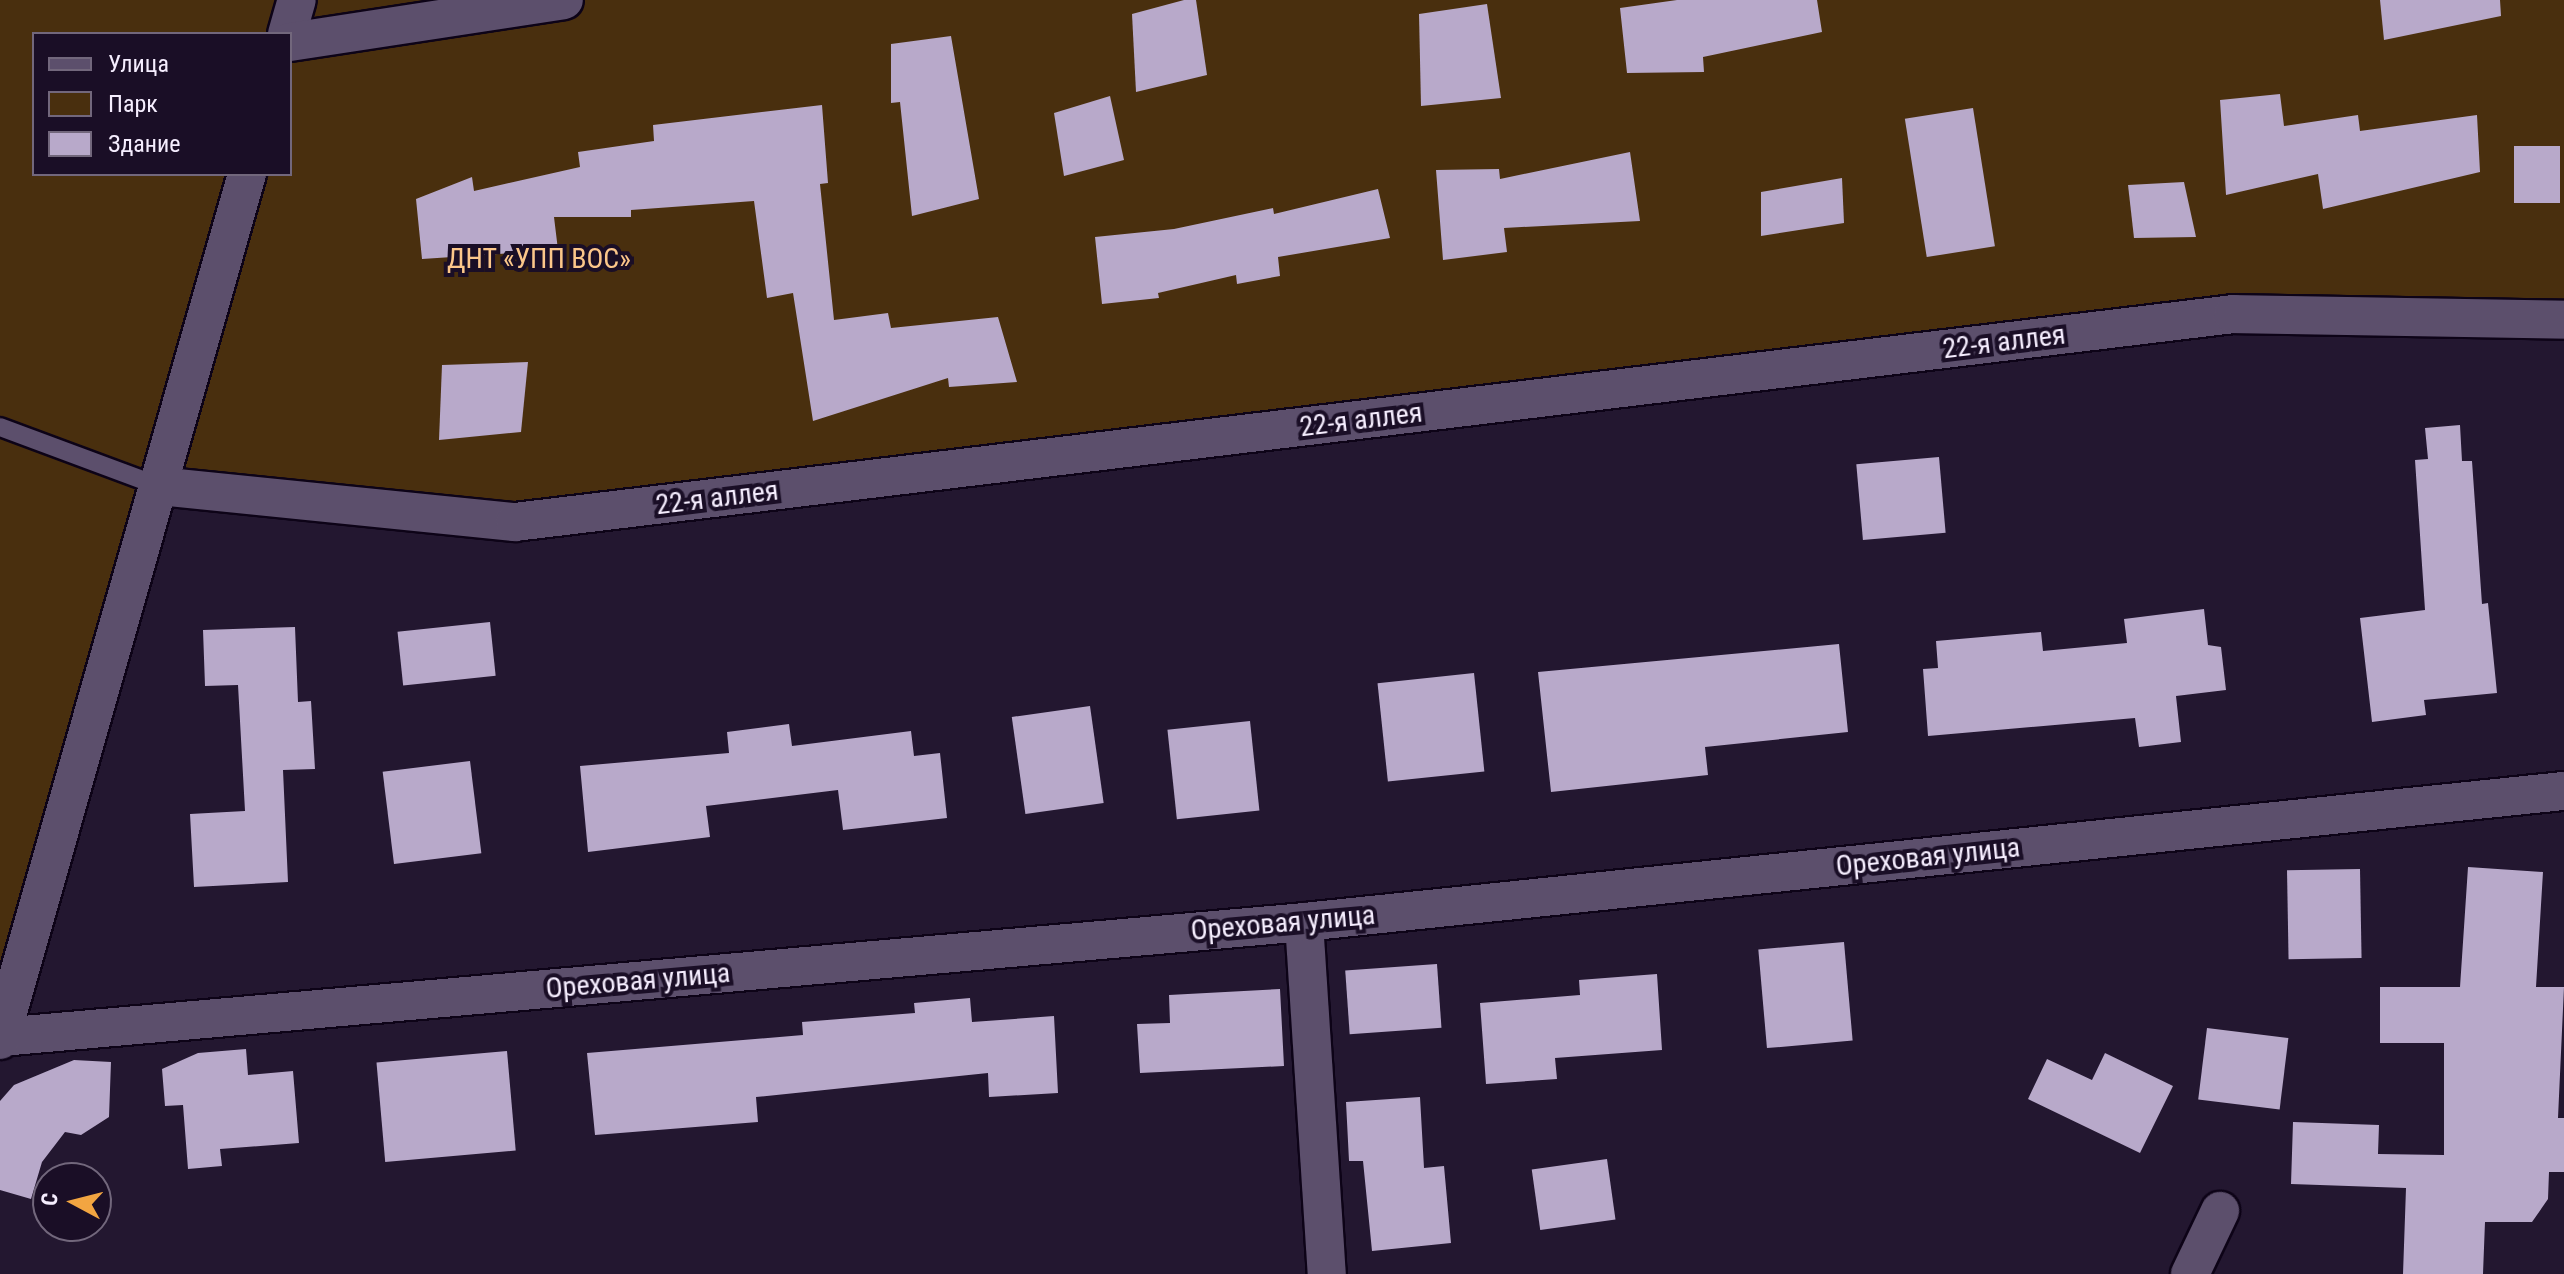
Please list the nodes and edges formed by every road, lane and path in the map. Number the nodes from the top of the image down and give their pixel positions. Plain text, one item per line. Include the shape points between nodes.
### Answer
1 (297, 0) edge
2 (554, 1) edge
3 (288, 32) edge
4 (292, 42) edge
5 (246, 176) edge
6 (2564, 320) edge
7 (0, 427) edge
8 (159, 486) junction
9 (2564, 791) edge
10 (1304, 922) junction
11 (0, 1038) edge
12 (2220, 1211) dead end
13 (1327, 1274) edge
14 (2190, 1274) edge

1 - 3 street
2 - 4 street
5 - 8 street
6 - 8 street, 22-я аллея via 2233,314 515,522
7 - 8 lane
8 - 11 street
9 - 10 street, Ореховая улица
10 - 11 street, Ореховая улица
10 - 13 street
12 - 14 street

